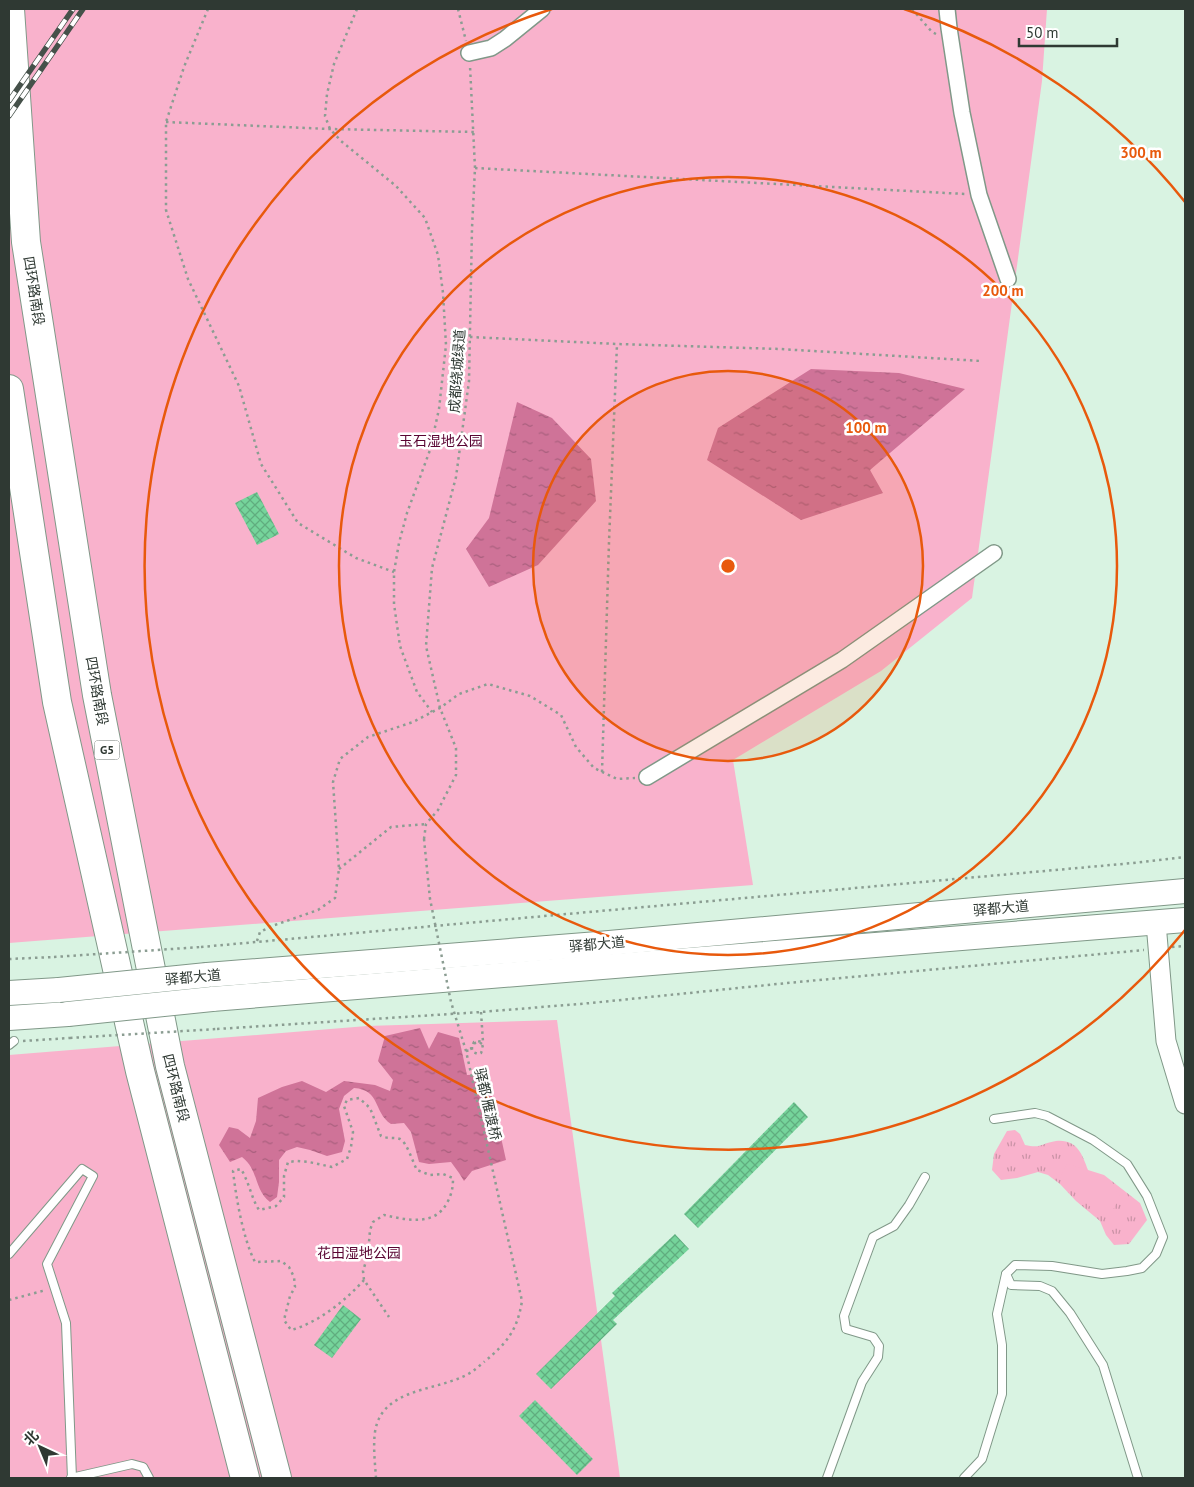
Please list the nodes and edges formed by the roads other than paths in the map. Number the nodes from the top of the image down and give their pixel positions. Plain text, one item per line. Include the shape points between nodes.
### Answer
1 (10, 9) edge
2 (542, 9) edge
3 (947, 9) edge
4 (469, 53) road end
5 (1008, 279) dead end
6 (9, 389) edge
7 (994, 553) dead end
8 (647, 777) road end
9 (1185, 891) edge
10 (1185, 920) edge
11 (1156, 923) junction
12 (9, 993) edge
13 (10, 1035) edge
14 (1185, 1104) edge
15 (994, 1119) dead end
16 (924, 1177) dead end
17 (9, 1254) edge
18 (1006, 1274) junction
19 (72, 1478) edge
20 (149, 1478) edge
21 (245, 1478) edge
22 (277, 1478) edge
23 (828, 1478) edge
24 (964, 1478) edge
25 (1138, 1478) edge

1 - 22 highway, 四环路南段 / G5 via 26,242 97,695 170,1066
2 - 4 street via 491,48
3 - 5 street via 962,112 979,195
6 - 21 highway via 57,702 140,1072
7 - 8 street via 842,660
9 - 12 main road, 驿都大道, bridge
10 - 11 main road, 驿都大道
11 - 13 main road, 驿都大道, bridge via 602,966 68,1014
11 - 14 street via 1166,1041
15 - 18 lane via 1034,1113 1047,1116 1093,1140 1127,1164 1147,1196 1163,1237 1156,1254 1142,1268 1102,1274 1052,1266 1015,1265
16 - 23 lane via 910,1205 894,1226 873,1237 844,1316 846,1329 874,1337 879,1346 878,1357 862,1382
17 - 19 lane via 82,1169 93,1176 47,1264 66,1323
18 - 24 lane via 997,1314 1002,1345 1002,1394 982,1459
18 - 25 lane via 1011,1285 1040,1286 1052,1291 1070,1313 1103,1365
19 - 20 lane via 132,1464 143,1467

